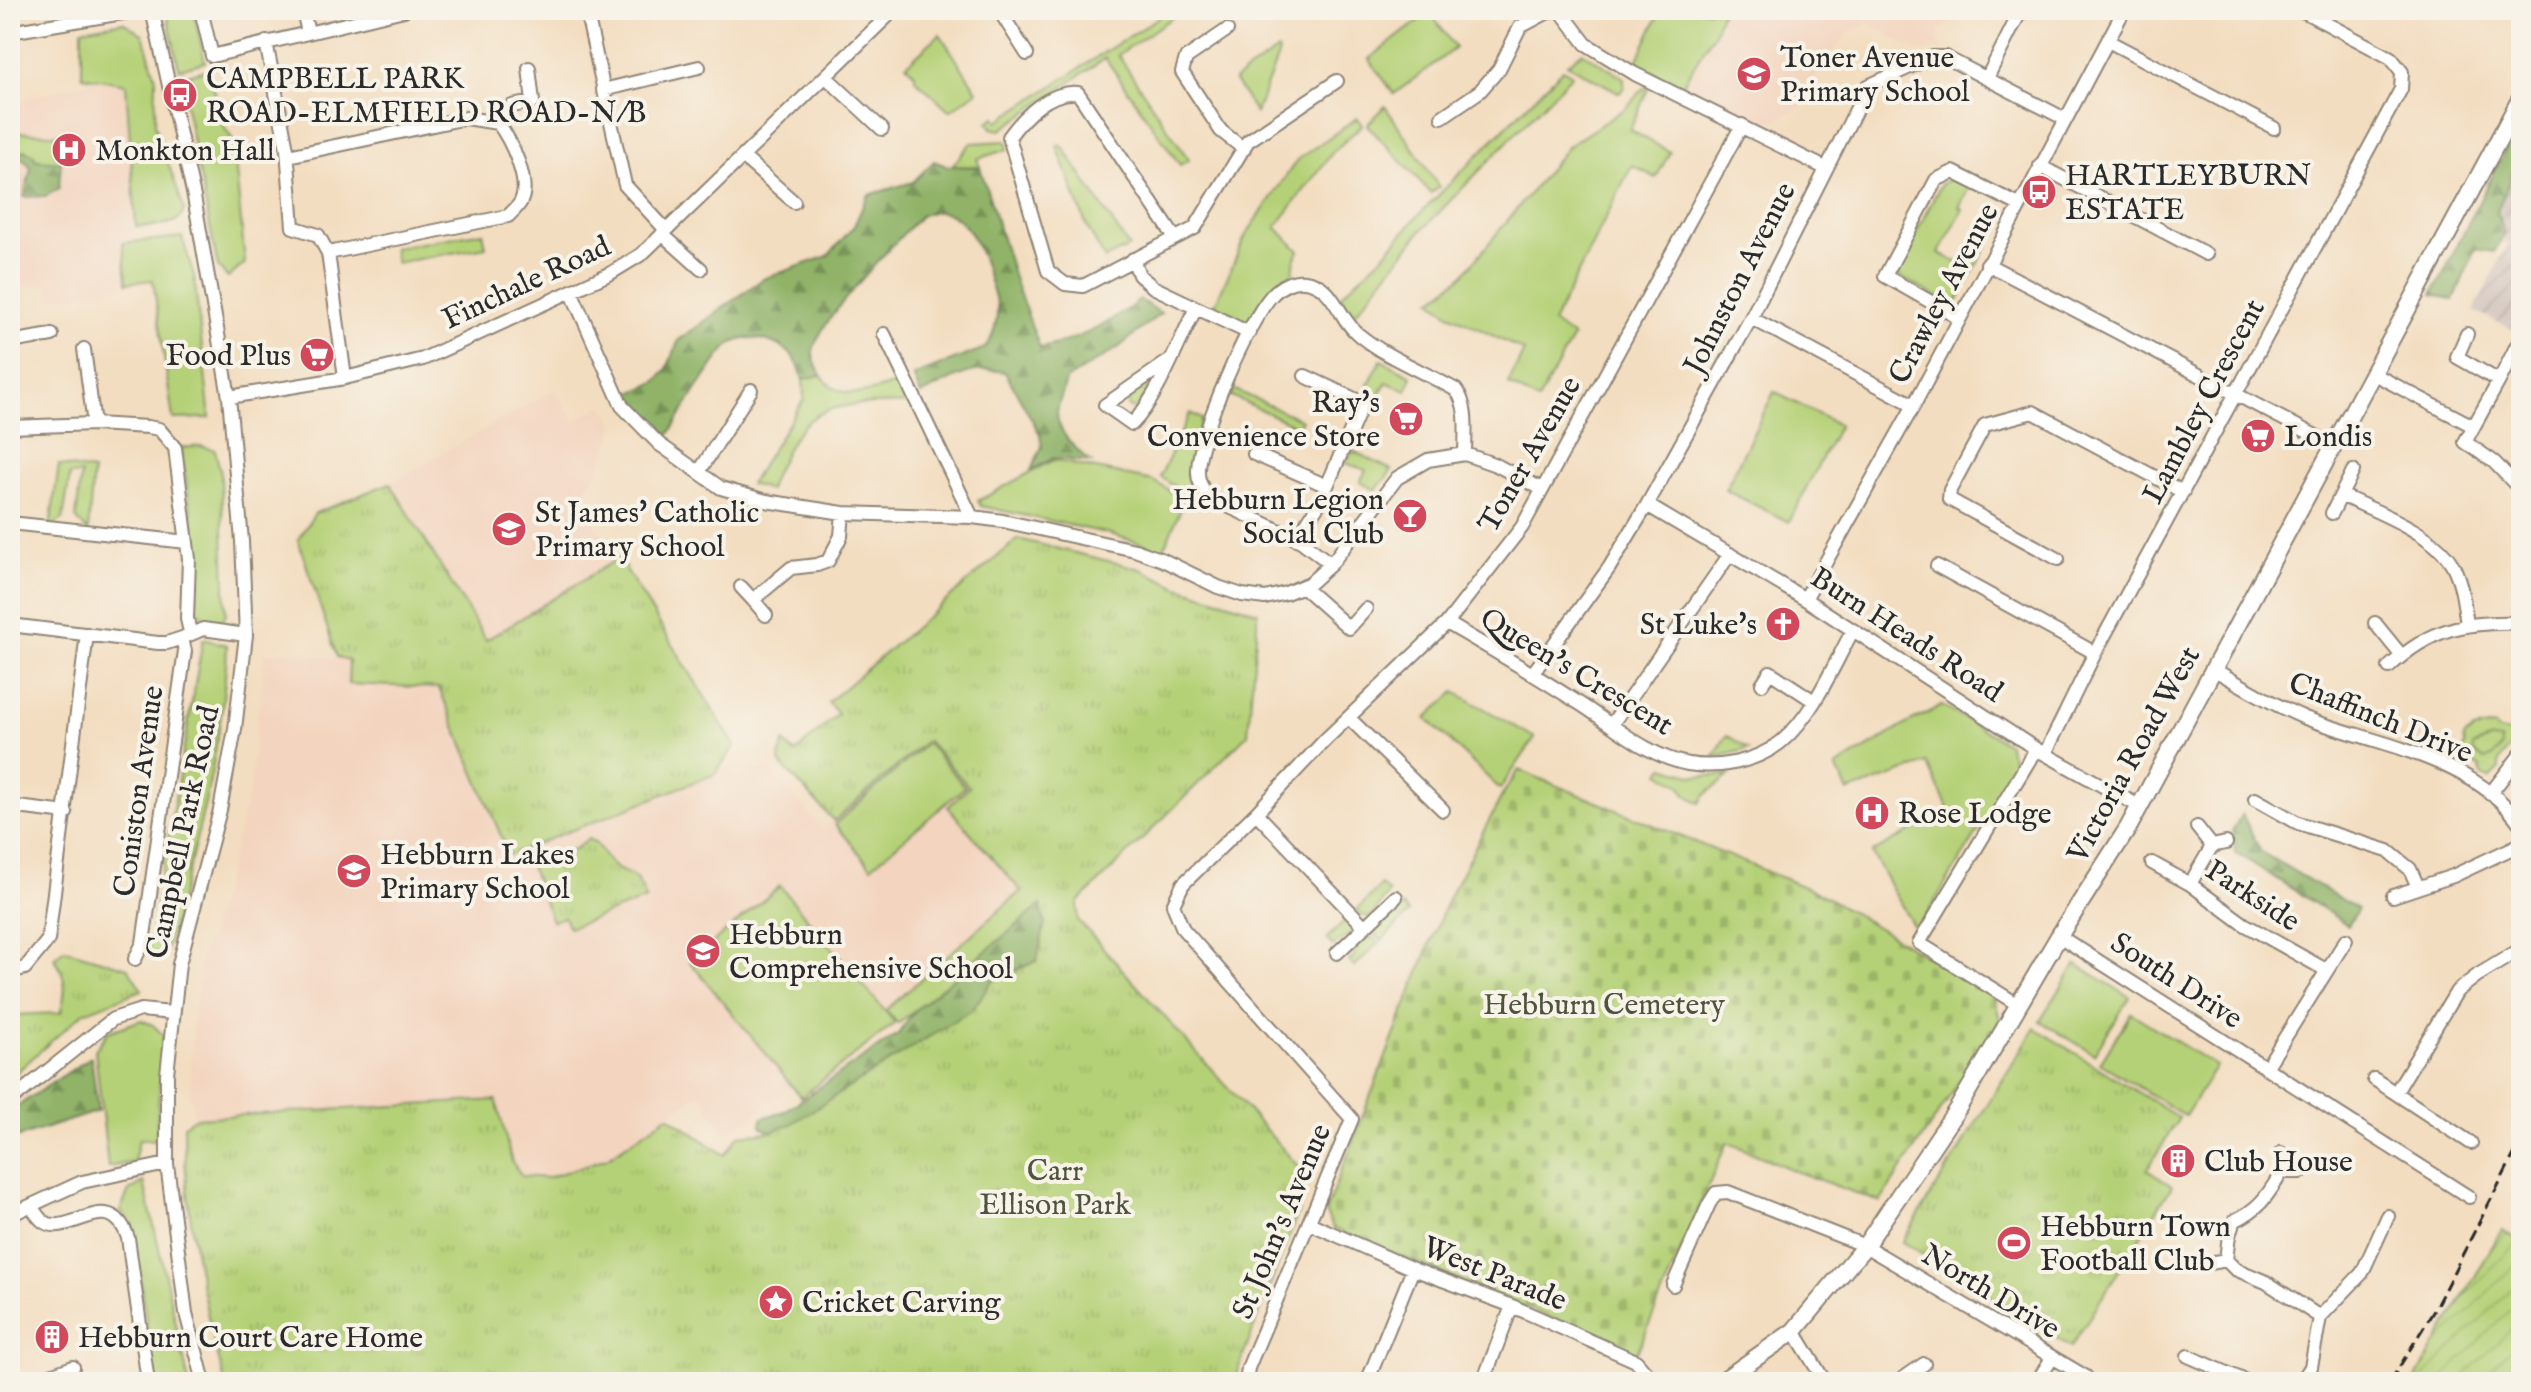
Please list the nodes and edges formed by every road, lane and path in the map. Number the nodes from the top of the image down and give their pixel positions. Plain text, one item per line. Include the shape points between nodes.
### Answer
1 (140, 10) edge
2 (152, 10) edge
3 (201, 10) edge
4 (303, 10) edge
5 (404, 10) edge
6 (586, 10) edge
7 (894, 10) edge
8 (999, 10) edge
9 (1552, 10) edge
10 (1560, 10) edge
11 (2025, 10) edge
12 (2124, 10) edge
13 (2301, 10) edge
14 (1227, 30) dead end
15 (10, 32) edge
16 (308, 33) junction
17 (2108, 41) junction
18 (266, 42) junction
19 (1027, 54) dead end
20 (699, 67) dead end
21 (529, 68) dead end
22 (826, 77) junction
23 (1987, 78) junction
24 (1337, 81) dead end
25 (603, 90) junction
26 (2521, 98) edge
27 (1442, 117) dead end
28 (2065, 119) junction
29 (498, 123) junction
30 (1742, 125) junction
31 (2274, 128) dead end
32 (882, 129) dead end
33 (1244, 149) junction
34 (288, 156) junction
35 (743, 157) junction
36 (2040, 166) junction
37 (1825, 168) junction
38 (794, 202) dead end
39 (2019, 205) junction
40 (664, 232) junction
41 (1175, 238) junction
42 (328, 253) junction
43 (2206, 254) dead end
44 (1133, 259) junction
45 (1987, 264) junction
46 (701, 269) dead end
47 (571, 291) junction
48 (1196, 308) junction
49 (1751, 318) junction
50 (1959, 318) junction
51 (1249, 333) junction
52 (884, 334) dead end
53 (2467, 334) dead end
54 (52, 335) dead end
55 (10, 342) edge
56 (2517, 345) dead end
57 (84, 349) dead end
58 (1169, 361) junction
59 (2372, 373) junction
60 (1305, 376) dead end
61 (345, 378) junction
62 (2499, 381) junction
63 (751, 390) dead end
64 (2236, 395) junction
65 (229, 397) junction
66 (1914, 405) junction
67 (94, 424) junction
68 (2473, 426) junction
69 (10, 428) edge
70 (2333, 445) junction
71 (1254, 454) dead end
72 (1465, 454) junction
73 (2353, 471) dead end
74 (699, 472) junction
75 (1327, 486) junction
76 (1542, 489) junction
77 (2521, 490) edge
78 (2183, 492) junction
79 (2341, 495) junction
80 (1647, 505) junction
81 (843, 513) junction
82 (2332, 513) dead end
83 (972, 517) junction
84 (10, 523) edge
85 (1296, 539) junction
86 (187, 542) junction
87 (1730, 554) junction
88 (2058, 559) dead end
89 (1331, 564) junction
90 (1937, 566) dead end
91 (741, 587) dead end
92 (1303, 587) junction
93 (1805, 599) junction
94 (753, 600) junction
95 (1366, 609) dead end
96 (766, 615) dead end
97 (1447, 623) junction
98 (2375, 623) dead end
99 (2521, 623) edge
100 (2467, 624) junction
101 (10, 625) edge
102 (1853, 630) junction
103 (87, 634) junction
104 (186, 635) junction
105 (246, 635) junction
106 (2095, 653) junction
107 (2401, 655) junction
108 (2389, 667) dead end
109 (2213, 669) junction
110 (1533, 673) junction
111 (1762, 684) dead end
112 (1814, 701) junction
113 (1349, 718) junction
114 (1612, 724) junction
115 (2040, 751) junction
116 (2521, 754) edge
117 (2490, 794) junction
118 (2255, 799) dead end
119 (10, 806) edge
120 (2139, 806) junction
121 (1443, 810) dead end
122 (66, 813) junction
123 (1256, 813) junction
124 (2521, 825) edge
125 (2197, 827) dead end
126 (2521, 844) edge
127 (2152, 863) dead end
128 (2190, 884) junction
129 (2418, 887) junction
130 (2393, 896) dead end
131 (1396, 897) dead end
132 (1173, 905) joint
133 (1365, 927) junction
134 (2059, 936) junction
135 (2346, 940) dead end
136 (2521, 949) edge
137 (1337, 953) dead end
138 (135, 959) dead end
139 (2326, 970) junction
140 (10, 972) edge
141 (2017, 1004) junction
142 (172, 1013) junction
143 (2266, 1068) junction
144 (2374, 1079) dead end
145 (2396, 1092) junction
146 (10, 1101) edge
147 (2471, 1143) dead end
148 (2281, 1153) dead end
149 (167, 1164) junction
150 (2282, 1172) junction
151 (2301, 1172) dead end
152 (2469, 1197) dead end
153 (32, 1207) junction
154 (10, 1215) edge
155 (2388, 1216) dead end
156 (1309, 1223) junction
157 (1865, 1246) junction
158 (2226, 1260) junction
159 (2209, 1263) dead end
160 (1413, 1269) junction
161 (1673, 1285) dead end
162 (1512, 1306) junction
163 (2320, 1317) junction
164 (1794, 1331) junction
165 (2188, 1356) dead end
166 (2052, 1358) junction
167 (1924, 1364) dead end
168 (73, 1367) dead end
169 (31, 1382) edge
170 (148, 1382) edge
171 (204, 1382) edge
172 (1246, 1382) edge
173 (1367, 1382) edge
174 (1483, 1382) edge
175 (1654, 1382) edge
176 (1721, 1382) edge
177 (1825, 1382) edge
178 (1898, 1382) edge
179 (2037, 1382) edge
180 (2088, 1382) edge
181 (2248, 1382) edge
182 (2301, 1382) edge

1 - 15 street
2 - 65 street, Campbell Park Road via 194,197
3 - 18 street via 212,56
4 - 16 street
5 - 16 street
6 - 25 street
7 - 22 street, Finchale Road
8 - 19 street
9 - 27 street via 1520,27 1499,69 1480,91
10 - 30 street via 1595,50
11 - 23 street
12 - 17 street, Crawley Avenue
13 - 64 street, Lambley Crescent via 2391,58 2402,72 2401,89
14 - 33 street via 1186,58 1182,72 1221,131
16 - 18 street
17 - 28 street, Crawley Avenue
17 - 31 street
18 - 34 street
20 - 25 street
21 - 29 street via 533,102 512,106
22 - 32 street
22 - 35 street, Finchale Road
23 - 28 street, Johnston Avenue
23 - 37 street, Johnston Avenue via 1945,57 1932,57 1868,86
24 - 33 street via 1248,141
25 - 40 street via 625,185
26 - 59 main road, Victoria Road West
28 - 36 street, Crawley Avenue
29 - 34 street via 466,118
29 - 42 street via 511,141 523,181 522,200 508,216
30 - 37 street
30 - 76 street, Toner Avenue
33 - 41 street via 1195,228
34 - 42 street via 293,227 318,235
35 - 38 street
35 - 40 street, Finchale Road
36 - 39 street, Crawley Avenue
36 - 43 street
37 - 49 street, Johnston Avenue
39 - 45 street, Crawley Avenue
39 - 50 street via 1953,172 1936,180 1885,276
40 - 46 street
40 - 47 street, Finchale Road via 642,254
41 - 44 street
41 - 44 street via 1078,93 1054,97 1023,118 1009,137 1048,271 1065,284 1083,286
42 - 61 street
44 - 48 street via 1139,275 1153,287
45 - 50 street, Crawley Avenue
45 - 64 street
47 - 61 street, Finchale Road via 423,359
47 - 74 street via 622,406 659,444
48 - 51 street
48 - 58 street
49 - 66 street
49 - 80 street, Johnston Avenue
50 - 66 street, Crawley Avenue
51 - 72 street via 1283,286 1297,280 1325,289 1357,334 1456,390 1464,410
51 - 85 street via 1204,438 1200,485 1209,497
52 - 83 street
53 - 62 street via 2457,357
54 - 55 street
56 - 62 street
57 - 67 street
58 - 58 street via 1132,424 1105,405
59 - 68 street
59 - 70 main road, Victoria Road West
60 - 75 street via 1363,403
61 - 65 street, Finchale Road
62 - 68 street
63 - 74 street
64 - 70 street
64 - 78 street, Lambley Crescent
65 - 105 street, Campbell Park Road
66 - 93 street, Crawley Avenue
67 - 69 street
67 - 86 street, Coniston Avenue via 159,429 170,440
68 - 77 street via 2465,442
70 - 109 main road, Victoria Road West
71 - 75 street
72 - 76 street
72 - 89 street via 1428,460 1397,478
73 - 79 street
74 - 81 street via 721,488 766,501
75 - 85 street
76 - 97 street, Toner Avenue via 1522,527
78 - 88 street via 2033,412 1985,425 1949,499
78 - 106 street, Lambley Crescent
79 - 82 street
79 - 100 street via 2433,543 2451,563
80 - 87 street, Burn Heads Road
80 - 110 street, Johnston Avenue
81 - 83 street
81 - 94 street via 841,536 828,561 791,568
83 - 92 street via 1135,550 1242,595 1265,598
84 - 86 street
85 - 89 street
86 - 104 street, Coniston Avenue
87 - 93 street, Burn Heads Road
87 - 114 street
89 - 92 street
90 - 106 street
91 - 94 street
92 - 95 street via 1349,628
93 - 102 street, Burn Heads Road
94 - 96 street
97 - 110 street, Queen's Crescent
97 - 113 street, Toner Avenue
98 - 107 street
99 - 100 street
100 - 107 street via 2435,634
101 - 103 street
102 - 112 street, Queen's Crescent
102 - 115 street, Burn Heads Road
103 - 104 street via 167,643
103 - 122 street
104 - 105 street via 203,629
104 - 138 street, Coniston Avenue via 143,943
105 - 142 street, Campbell Park Road via 220,810 179,964
106 - 115 street, Lambley Crescent
107 - 108 street
109 - 117 street, Chaffinch Drive via 2302,716 2444,765
109 - 120 main road, Victoria Road West
110 - 114 street, Queen's Crescent
111 - 112 street via 1770,672
112 - 114 street, Queen's Crescent via 1780,742 1738,763 1687,764 1656,753
113 - 121 street
113 - 123 street, Toner Avenue
115 - 120 street, Burn Heads Road
115 - 141 street, Lambley Crescent via 1919,943
116 - 117 street
117 - 124 street, Chaffinch Drive
118 - 129 street via 2298,823 2388,851 2410,869
119 - 122 street
120 - 134 main road, Victoria Road West
122 - 140 street via 48,940 25,968
123 - 132 street, Toner Avenue via 1183,884
123 - 133 street
125 - 128 street via 2219,845
126 - 129 street
127 - 128 street, Parkside
128 - 139 street, Parkside via 2244,924
129 - 130 street
131 - 133 street
132 - 156 street, St John's Avenue via 1183,929 1352,1119
133 - 137 street
134 - 141 main road, Victoria Road West
134 - 143 street, South Drive
135 - 139 street
136 - 145 street via 2457,991
139 - 143 street
141 - 157 main road, Victoria Road West via 1958,1108
142 - 146 street via 141,1010 113,1019
142 - 149 street, Campbell Park Road
143 - 152 street, South Drive
144 - 145 street
145 - 147 street
148 - 150 street
149 - 153 street via 82,1182
149 - 171 street, Campbell Park Road via 186,1313
150 - 151 street
150 - 158 street via 2263,1203 2234,1221
153 - 154 street
153 - 170 street via 43,1222 53,1225 97,1214 123,1222
155 - 163 street via 2362,1273
156 - 160 street, West Parade
156 - 172 street, St John's Avenue
157 - 161 street, North Drive via 1728,1192 1716,1193
157 - 164 main road, Victoria Road West
157 - 166 street, North Drive
158 - 159 street
158 - 163 street
160 - 162 street, West Parade
160 - 173 street
162 - 174 street
162 - 175 street, West Parade via 1636,1361
163 - 182 street via 2311,1367
164 - 176 main road, Victoria Road West
164 - 177 street
165 - 181 street
166 - 179 street
166 - 180 street, North Drive
167 - 178 street
168 - 169 street

